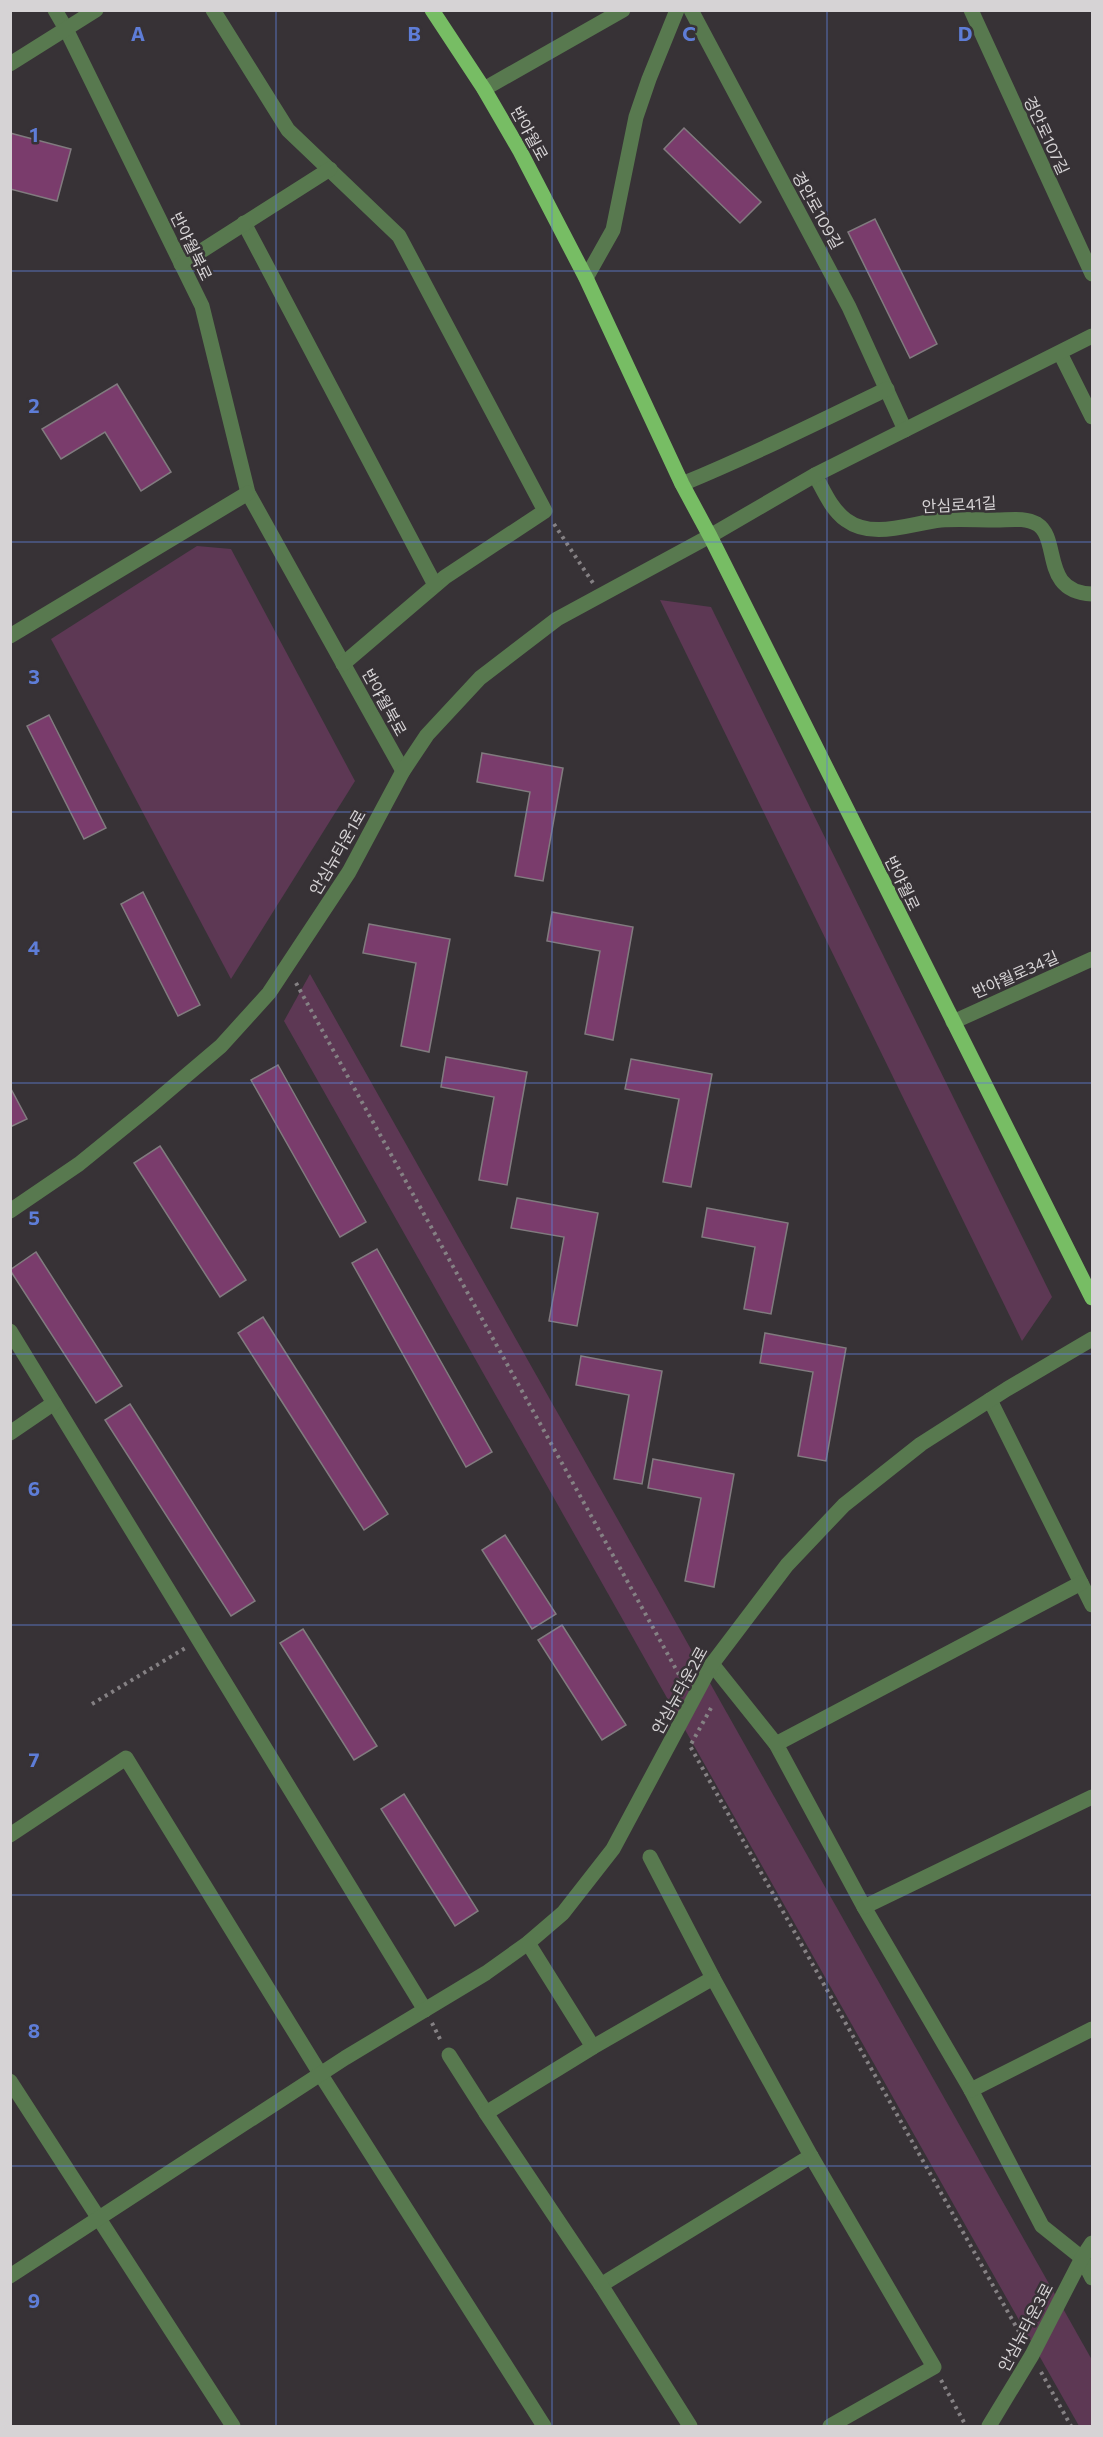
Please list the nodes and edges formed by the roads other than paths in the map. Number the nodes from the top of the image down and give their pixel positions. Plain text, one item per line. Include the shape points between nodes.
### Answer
1 (55, 10) edge
2 (96, 10) edge
3 (213, 10) edge
4 (432, 10) edge
5 (623, 10) edge
6 (677, 10) edge
7 (691, 10) edge
8 (971, 10) edge
9 (66, 29) junction
10 (10, 64) edge
11 (484, 89) junction
12 (330, 170) junction
13 (244, 223) junction
14 (181, 264) junction
15 (1092, 274) edge
16 (586, 278) junction
17 (1092, 336) edge
18 (1060, 353) junction
19 (887, 389) junction
20 (1092, 417) edge
21 (905, 430) junction
22 (815, 475) junction
23 (682, 484) junction
24 (248, 493) junction
25 (710, 536) junction
26 (435, 585) junction
27 (1090, 594) edge
28 (10, 636) edge
29 (343, 664) junction
30 (403, 771) junction
31 (1092, 959) edge
32 (952, 1022) junction
33 (10, 1211) edge
34 (1092, 1298) edge
35 (10, 1331) edge
36 (1092, 1339) edge
37 (990, 1400) junction
38 (54, 1403) junction
39 (10, 1433) edge
40 (1081, 1583) junction
41 (1092, 1605) edge
42 (712, 1664) junction
43 (776, 1744) junction
44 (1092, 1797) edge
45 (10, 1835) edge
46 (650, 1857) dead end
47 (864, 1907) junction
48 (528, 1943) junction
49 (712, 1978) junction
50 (425, 2010) junction
51 (1092, 2029) edge
52 (593, 2047) junction
53 (449, 2055) road end
54 (321, 2075) junction
55 (10, 2081) edge
56 (971, 2090) junction
57 (486, 2113) junction
58 (811, 2156) junction
59 (98, 2217) junction
60 (1092, 2243) edge
61 (1082, 2258) junction
62 (10, 2276) edge
63 (1092, 2278) edge
64 (601, 2285) junction
65 (233, 2427) edge
66 (544, 2427) edge
67 (690, 2427) edge
68 (830, 2427) edge
69 (989, 2427) edge

1 - 9 street, 반야월북로
2 - 9 street
3 - 12 street via 288,130
4 - 11 main road, 반야월로
5 - 11 street
6 - 16 street via 636,117 613,230
7 - 19 street, 경안로109길 via 844,297
8 - 15 street, 경안로107길
9 - 10 street
9 - 14 street, 반야월북로
11 - 16 main road, 반야월로
12 - 13 street
12 - 26 street via 399,236 545,511
13 - 14 street
13 - 26 street
14 - 24 street, 반야월북로 via 202,306
16 - 23 main road, 반야월로
17 - 18 street
18 - 20 street
18 - 21 street
19 - 21 street, 경안로109길
19 - 23 street via 777,444
21 - 22 street
22 - 25 street
22 - 27 street, 안심로41길 via 837,511 856,525 868,528 941,520 1023,520 1037,525 1047,539 1065,585
23 - 25 main road, 반야월로
24 - 28 street
24 - 29 street, 반야월북로
25 - 30 street, 안심뉴타운1로 via 557,619 480,678 427,735
25 - 32 main road, 반야월로
26 - 29 street
29 - 30 street, 반야월북로
30 - 33 street, 안심뉴타운1로 via 349,872 269,993 221,1046 79,1164
31 - 32 street, 반야월로34길
32 - 34 main road, 반야월로
35 - 38 street
36 - 37 street, 안심뉴타운2로
37 - 40 street
37 - 42 street, 안심뉴타운2로 via 921,1444 844,1505 787,1566
38 - 39 street
38 - 50 street
40 - 41 street
40 - 43 street
42 - 43 street
42 - 48 street, 안심뉴타운2로 via 613,1849 563,1913
43 - 47 street
44 - 47 street
45 - 54 street via 126,1758
46 - 49 street
47 - 56 street
48 - 50 street, 안심뉴타운2로
48 - 52 street
49 - 52 street
49 - 58 street
50 - 54 street, 안심뉴타운2로
51 - 56 street
52 - 57 street
53 - 57 street
54 - 59 street, 안심뉴타운2로
54 - 66 street
55 - 59 street
56 - 61 street via 1041,2226
57 - 64 street
58 - 64 street
58 - 68 street via 934,2367
59 - 62 street, 안심뉴타운2로
59 - 65 street
60 - 61 street, 안심뉴타운3로
61 - 63 street
61 - 69 street, 안심뉴타운3로
64 - 67 street

